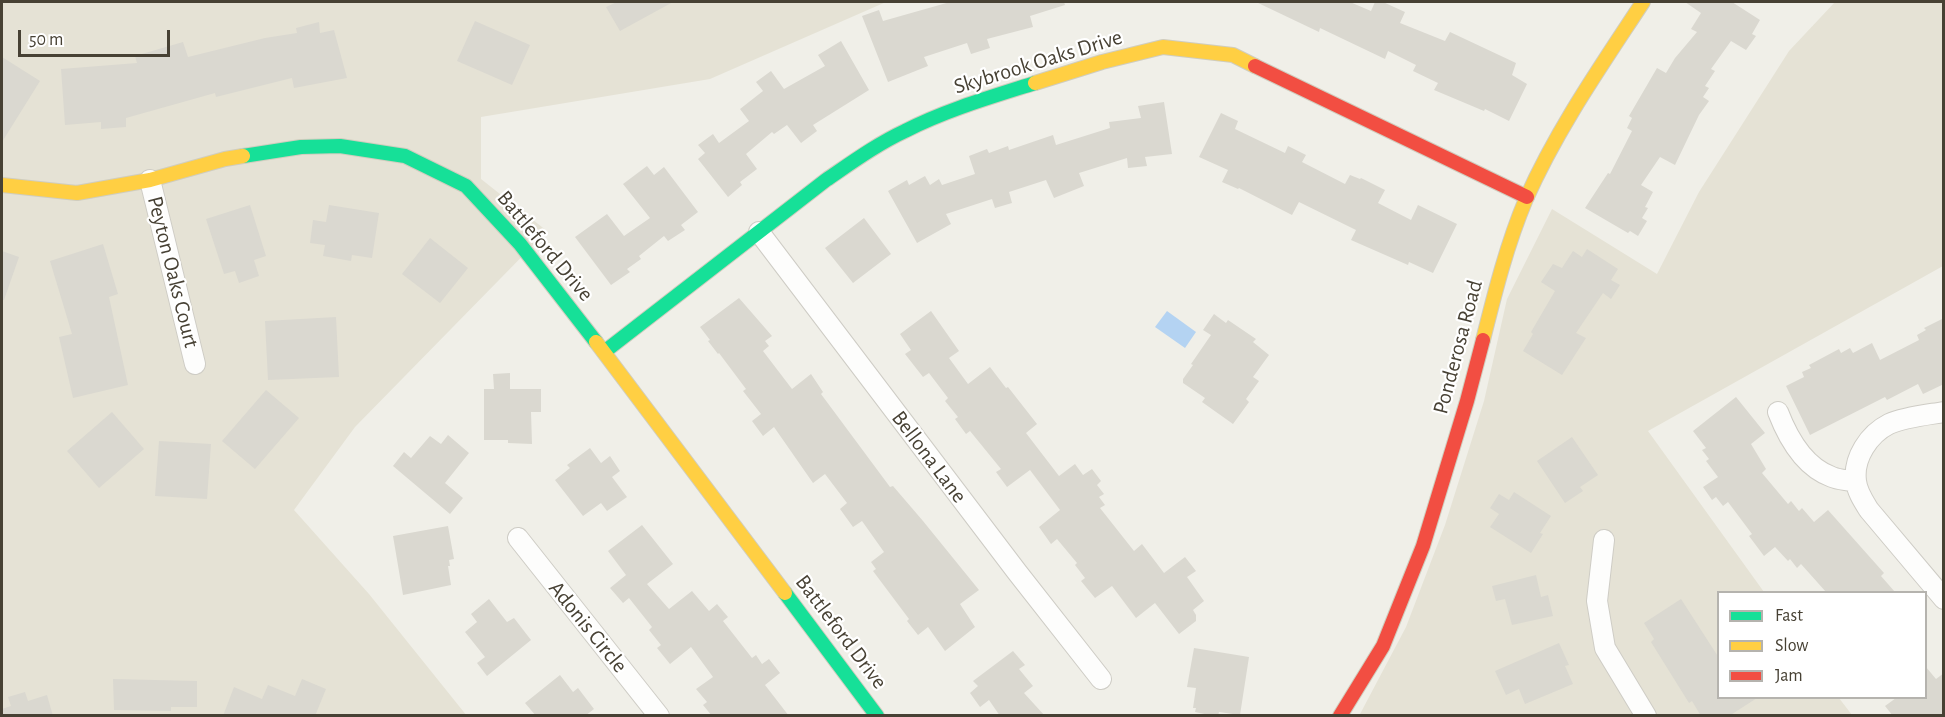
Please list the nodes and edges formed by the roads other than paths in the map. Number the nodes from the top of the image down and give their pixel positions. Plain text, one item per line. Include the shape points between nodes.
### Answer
1 (1643, 2) edge
2 (150, 180) junction
3 (2, 185) edge
4 (1527, 196) junction
5 (759, 232) junction
6 (604, 352) junction
7 (195, 364) dead end
8 (1778, 412) dead end
9 (1944, 412) edge
10 (1856, 482) junction
11 (518, 538) dead end
12 (1604, 540) dead end
13 (1944, 599) edge
14 (1101, 679) dead end
15 (659, 716) edge
16 (877, 716) edge
17 (1340, 716) edge
18 (1646, 716) edge

1 - 4 street, Ponderosa Road via 1565,122
2 - 3 street, Battleford Drive via 77,193
2 - 6 street, Battleford Drive via 225,159 301,147 340,146 405,156 466,186 520,243
2 - 7 street, Peyton Oaks Court
4 - 5 street, Skybrook Oaks Drive via 1233,55 1163,46 957,108 904,131 826,180
4 - 17 street, Ponderosa Road via 1501,269 1467,401 1423,546 1383,646
5 - 6 street, Skybrook Oaks Drive
5 - 14 street, Bellona Lane
6 - 16 street, Battleford Drive
8 - 10 street via 1793,444 1816,468 1832,477
9 - 10 street via 1890,424 1873,435 1856,465
10 - 13 street via 1869,510
11 - 15 street, Adonis Circle
12 - 18 street via 1597,601 1605,648

